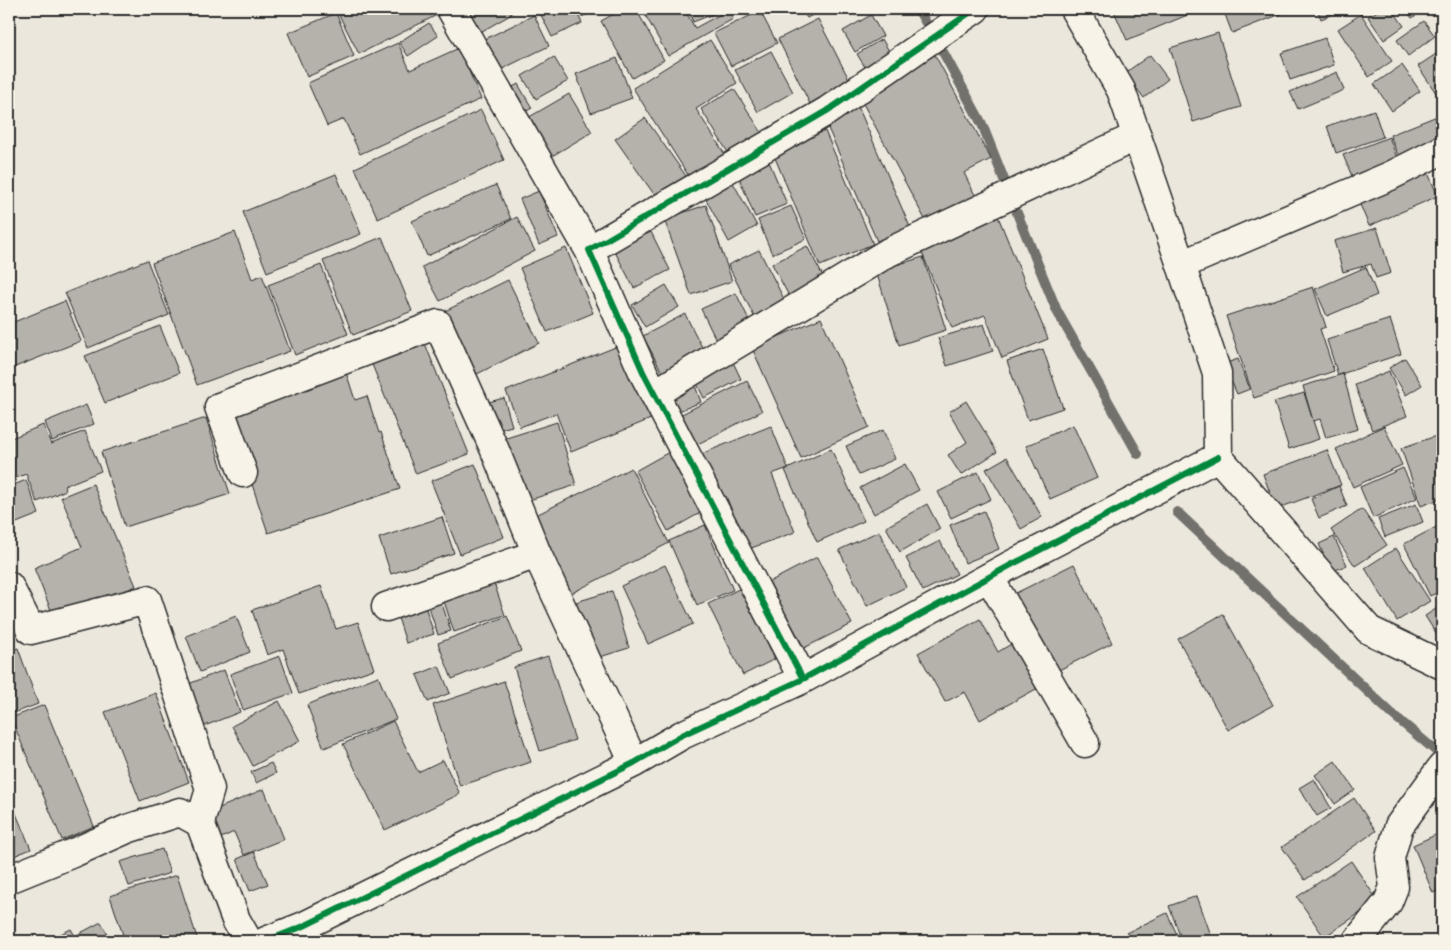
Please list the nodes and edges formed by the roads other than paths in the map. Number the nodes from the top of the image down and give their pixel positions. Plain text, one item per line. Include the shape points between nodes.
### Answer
1 (450, 9) edge
2 (975, 9) edge
3 (1074, 9) edge
4 (1137, 136) junction
5 (1442, 150) edge
6 (589, 250) junction
7 (1181, 264) junction
8 (654, 394) junction
9 (1218, 457) junction
10 (243, 473) dead end
11 (536, 554) junction
12 (989, 577) junction
13 (9, 586) edge
14 (386, 607) dead end
15 (1442, 665) edge
16 (803, 679) junction
17 (1084, 743) dead end
18 (634, 763) junction
19 (1442, 767) edge
20 (200, 823) junction
21 (9, 879) edge
22 (248, 941) edge
23 (266, 941) edge
24 (1357, 941) edge

1 - 6 street
2 - 6 street via 827,111
3 - 4 street via 1121,90
4 - 7 street
4 - 8 street via 889,252
5 - 7 street via 1390,176
6 - 8 street
7 - 9 street via 1216,373
8 - 16 street
9 - 12 street
9 - 15 street via 1369,630
10 - 11 street via 219,407 438,324 494,448
11 - 14 street
11 - 18 street
12 - 16 street
12 - 17 street
13 - 20 street via 31,630 146,600 210,788
16 - 18 street via 682,735
18 - 23 street via 304,926
19 - 24 street via 1399,826 1390,858 1394,887 1388,902
20 - 21 street via 180,812 127,829
20 - 22 street via 236,920

